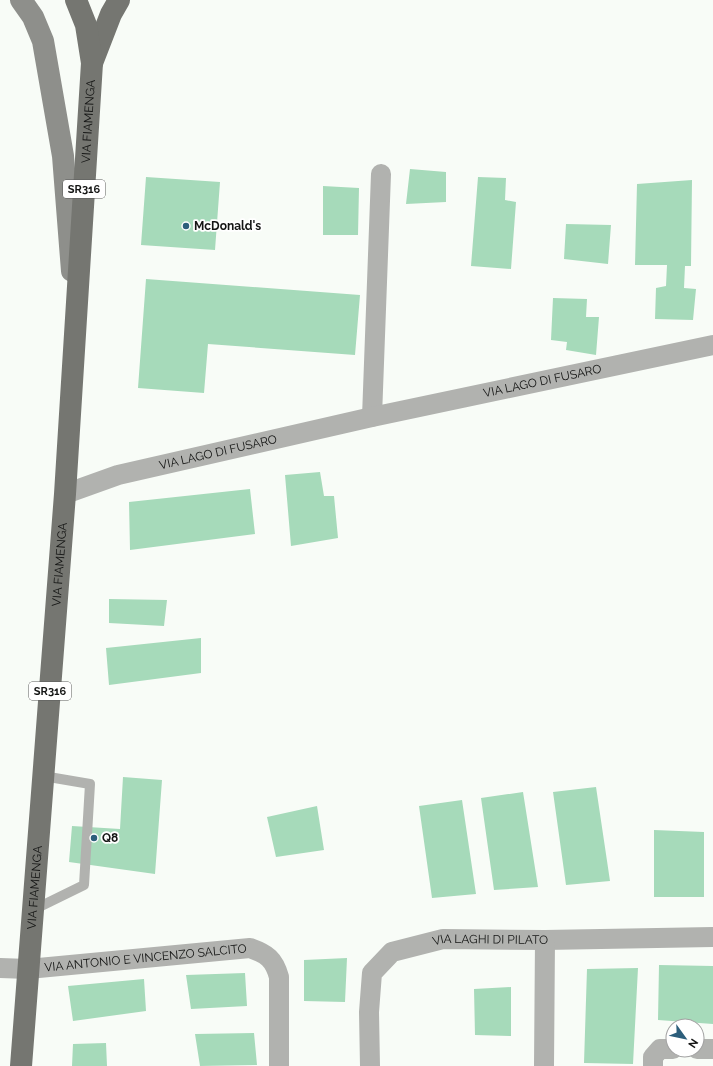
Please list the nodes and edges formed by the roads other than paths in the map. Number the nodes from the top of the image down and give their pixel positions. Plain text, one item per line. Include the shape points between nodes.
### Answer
1 (22, 0) edge
2 (76, 0) edge
3 (119, 0) edge
4 (92, 63) junction
5 (381, 174) dead end
6 (76, 315) junction
7 (713, 345) edge
8 (372, 417) junction
9 (65, 494) junction
10 (43, 776) junction
11 (33, 910) junction
12 (713, 937) edge
13 (545, 940) junction
14 (0, 968) edge
15 (28, 969) junction
16 (665, 1050) edge
17 (21, 1066) edge
18 (279, 1066) edge
19 (370, 1066) edge
20 (544, 1066) edge
21 (653, 1066) edge

1 - 6 main road via 43,41 62,148
2 - 4 main road, VIA FIAMENGA / SR316 via 86,25
3 - 4 main road, VIA FIAMENGA / SR316
4 - 6 main road, VIA FIAMENGA / SR316
5 - 8 street
6 - 9 main road, VIA FIAMENGA / SR316
7 - 8 street, VIA LAGO DI FUSARO
8 - 9 street, VIA LAGO DI FUSARO via 118,475
9 - 10 main road, VIA FIAMENGA / SR316
10 - 11 main road, VIA FIAMENGA / SR316
10 - 11 lane via 90,784 84,885
11 - 15 main road, VIA FIAMENGA / SR316
12 - 13 street, VIA LAGHI DI PILATO
13 - 19 street, VIA LAGHI DI PILATO via 443,939 392,952 372,973 369,1012
13 - 20 street
14 - 15 street, VIA ANTONIO E VINCENZO SALCITO
15 - 17 main road, VIA FIAMENGA / SR316
15 - 18 street, VIA ANTONIO E VINCENZO SALCITO via 250,948 265,953 276,966 279,978
16 - 21 street via 660,1050 653,1057

